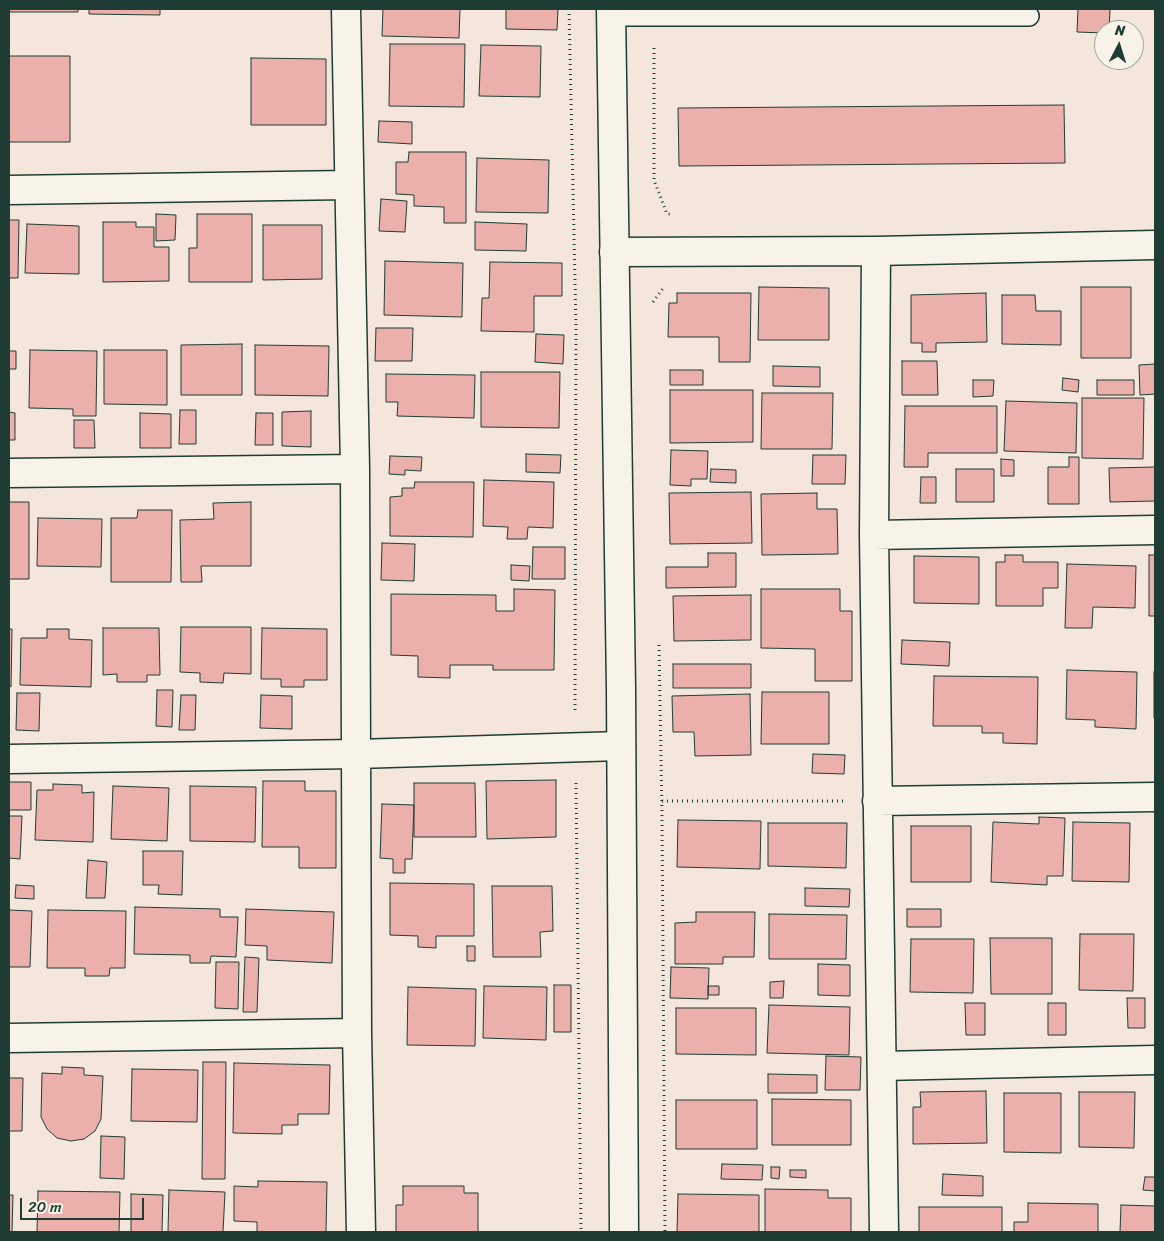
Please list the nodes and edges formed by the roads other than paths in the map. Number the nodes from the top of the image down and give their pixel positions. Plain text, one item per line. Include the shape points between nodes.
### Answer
1 (346, 9) edge
2 (611, 13) edge
3 (1029, 16) dead end
4 (348, 185) junction
5 (9, 190) edge
6 (1155, 245) edge
7 (876, 251) junction
8 (614, 252) junction
9 (355, 469) junction
10 (9, 473) edge
11 (1155, 530) edge
12 (874, 535) junction
13 (621, 746) junction
14 (357, 754) junction
15 (9, 758) edge
16 (1155, 797) edge
17 (877, 801) junction
18 (357, 1033) junction
19 (9, 1038) edge
20 (1155, 1060) edge
21 (882, 1066) junction
22 (361, 1232) edge
23 (624, 1232) edge
24 (884, 1232) edge

1 - 4 street
2 - 3 lane via 654,17
2 - 8 street
4 - 5 street
4 - 9 street
6 - 7 street
7 - 8 street
7 - 12 street
8 - 13 street
9 - 10 street
9 - 14 street
11 - 12 street
12 - 17 street
13 - 14 street
13 - 23 street
14 - 15 street
14 - 18 street
16 - 17 street
17 - 21 street
18 - 19 street
18 - 22 street
20 - 21 street
21 - 24 street

